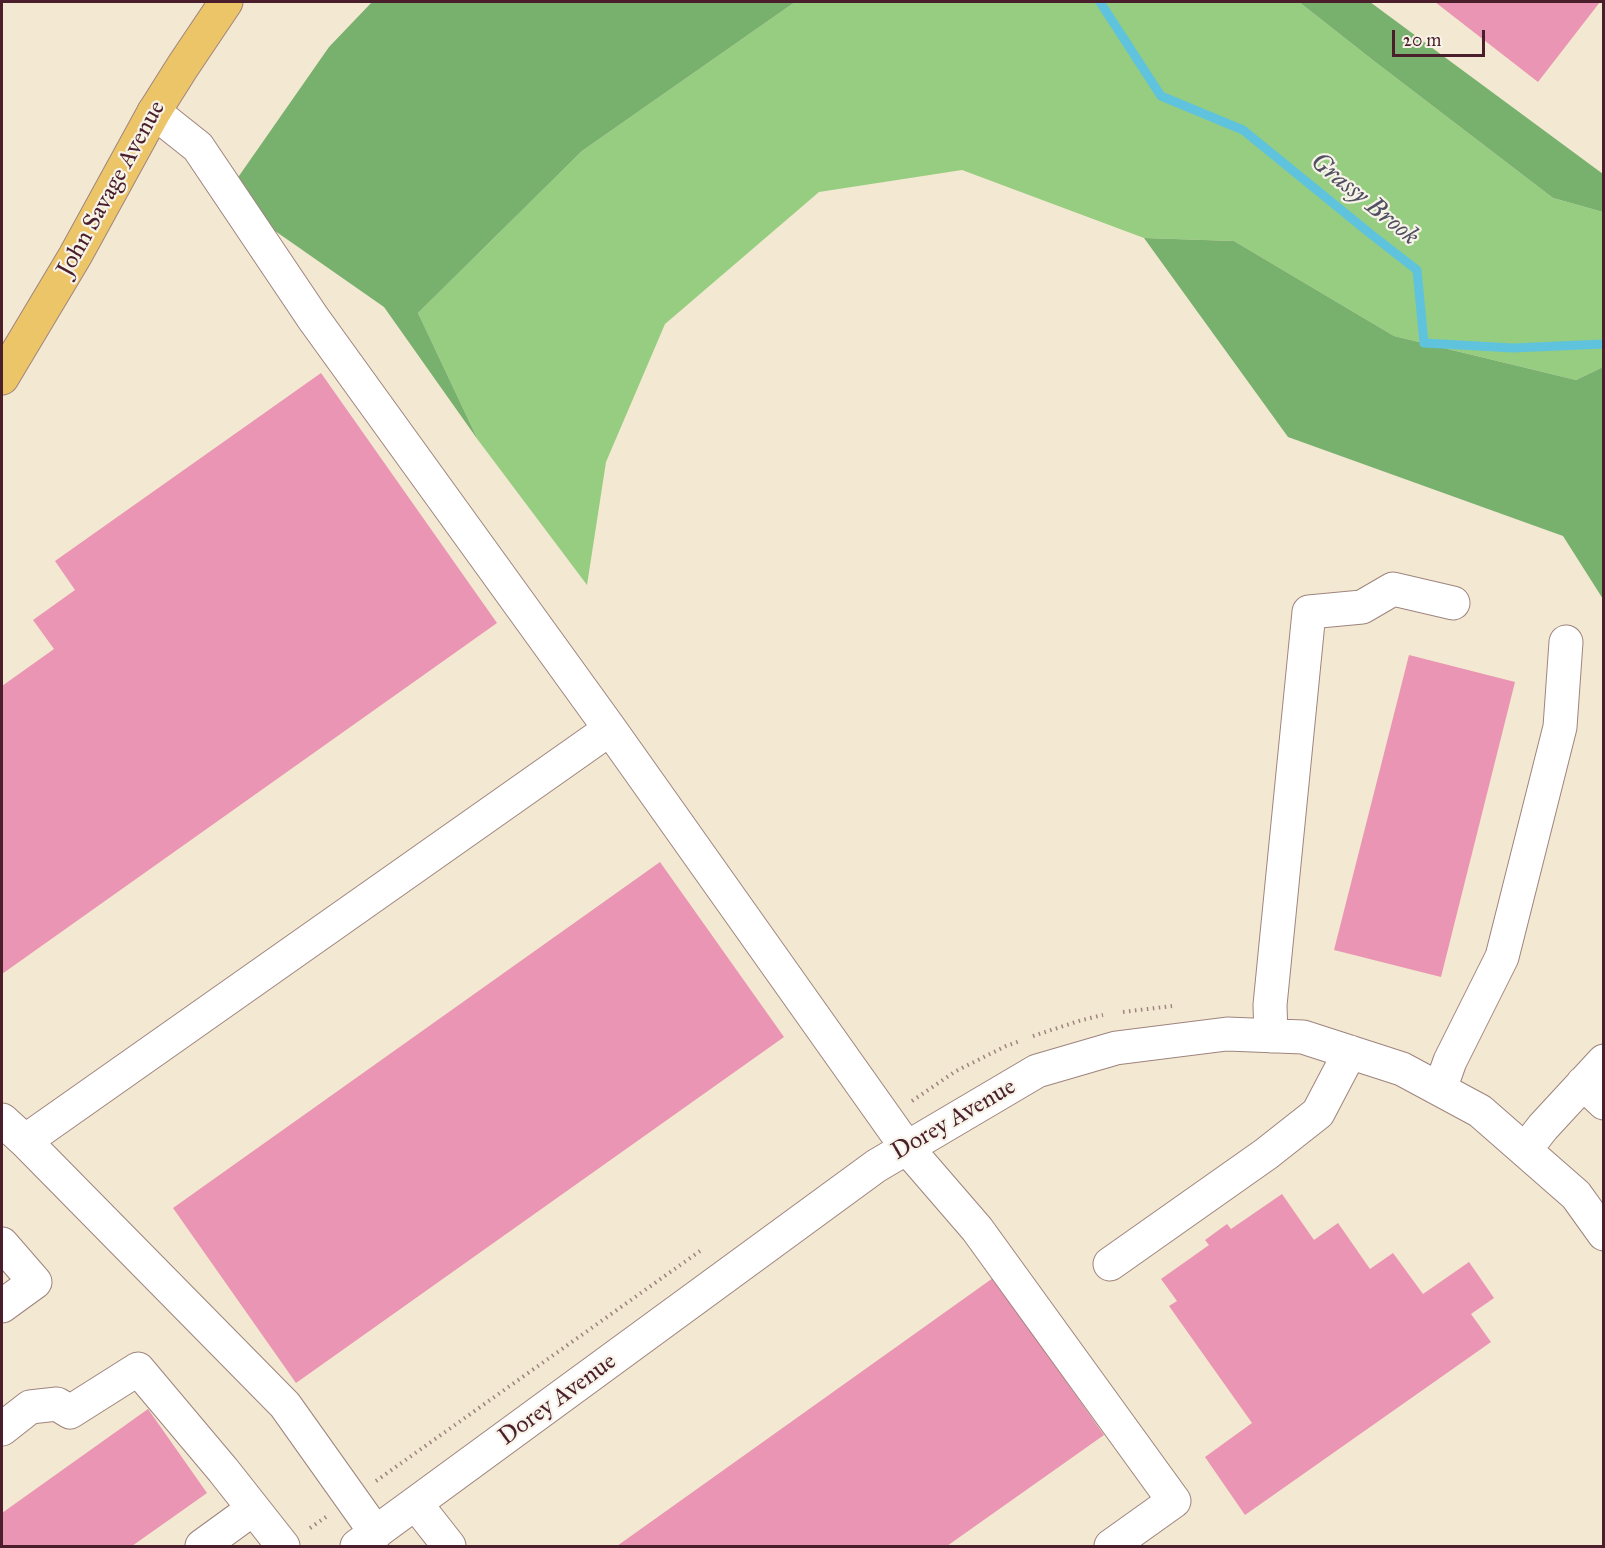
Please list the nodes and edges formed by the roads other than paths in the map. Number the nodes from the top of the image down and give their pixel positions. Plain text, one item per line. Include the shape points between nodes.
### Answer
1 (226, 2) edge
2 (154, 112) junction
3 (2, 378) edge
4 (1453, 603) dead end
5 (1566, 642) dead end
6 (610, 729) junction
7 (1271, 1036) junction
8 (1350, 1052) junction
9 (1597, 1083) edge
10 (1440, 1089) junction
11 (13, 1131) edge
12 (908, 1148) junction
13 (1525, 1150) junction
14 (1604, 1234) edge
15 (2, 1244) edge
16 (1110, 1264) dead end
17 (2, 1306) edge
18 (2, 1430) edge
19 (416, 1504) junction
20 (254, 1509) junction
21 (367, 1540) edge
22 (202, 1546) edge
23 (283, 1546) edge
24 (449, 1546) edge
25 (1111, 1546) edge

1 - 2 main road, John Savage Avenue
2 - 3 main road, John Savage Avenue
2 - 6 street via 198,147 314,318
4 - 7 street via 1393,589 1362,607 1309,612 1270,1005
5 - 10 street via 1560,727 1502,957
6 - 11 street
6 - 12 street
7 - 8 street, Dorey Avenue via 1303,1037
7 - 12 street, Dorey Avenue via 1227,1034 1116,1048 1037,1071
8 - 10 street, Dorey Avenue via 1402,1069
8 - 16 street via 1318,1113
9 - 13 street
10 - 13 street, Dorey Avenue via 1480,1111
11 - 21 street via 285,1405
12 - 19 street, Dorey Avenue via 876,1166
12 - 25 street via 977,1229 1174,1501
13 - 14 street, Dorey Avenue via 1576,1195
15 - 17 street via 35,1282
18 - 20 street via 30,1407 57,1404 70,1412 138,1369
19 - 21 street, Dorey Avenue
19 - 24 street
20 - 22 street
20 - 23 street

